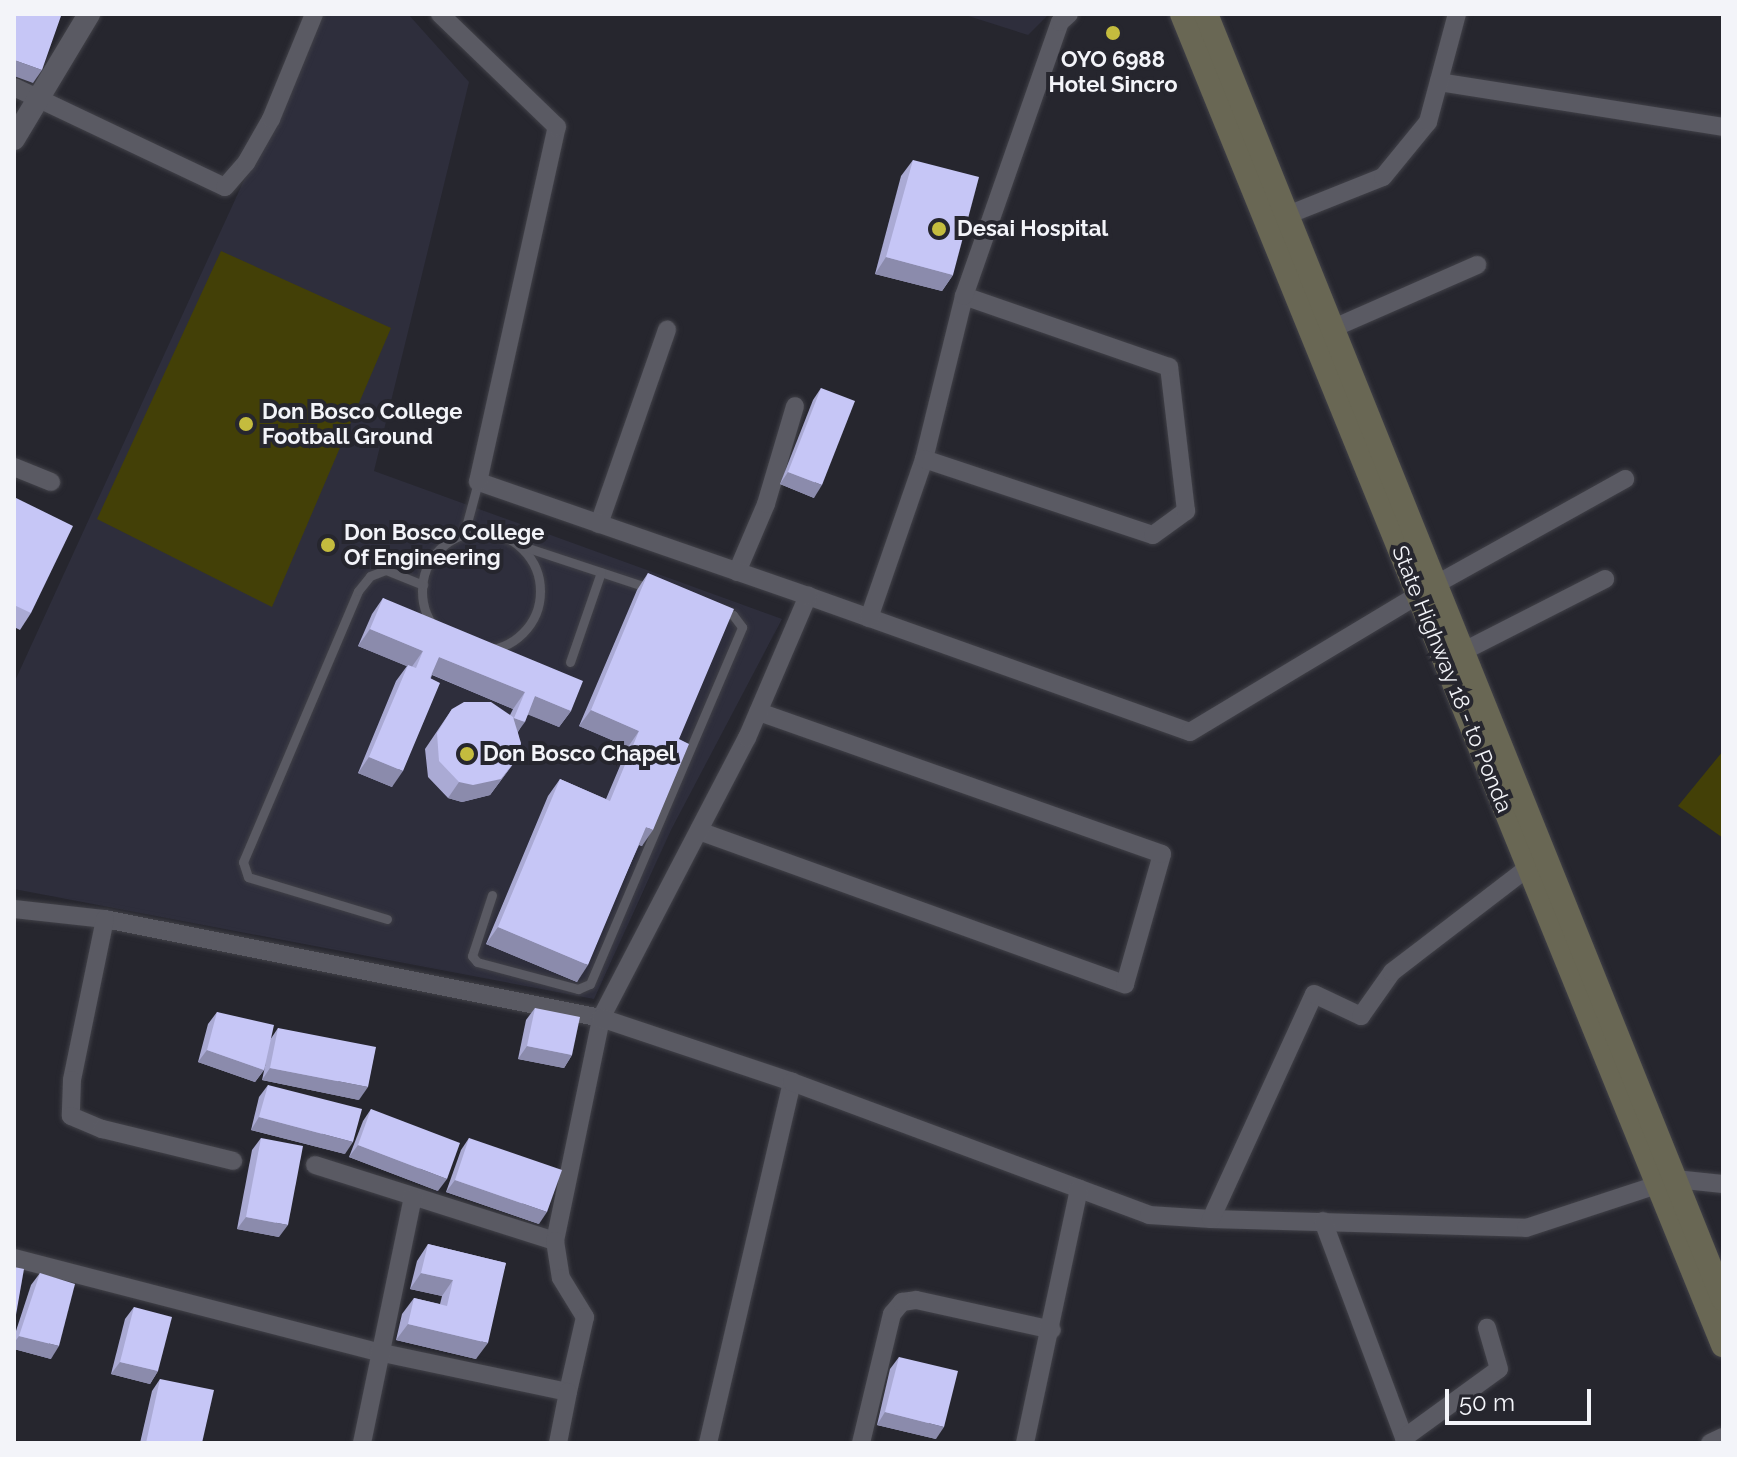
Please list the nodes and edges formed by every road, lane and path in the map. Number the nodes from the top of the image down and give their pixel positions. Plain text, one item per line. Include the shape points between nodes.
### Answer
1 (314, 14) edge
2 (440, 14) edge
3 (1069, 14) edge
4 (1182, 14) edge
5 (1206, 14) edge
6 (1457, 14) edge
7 (85, 15) edge
8 (1439, 82) junction
9 (14, 87) edge
10 (39, 98) junction
11 (1723, 127) edge
12 (14, 139) edge
13 (1285, 216) junction
14 (1477, 265) dead end
15 (964, 296) junction
16 (667, 330) dead end
17 (1329, 330) junction
18 (795, 406) dead end
19 (924, 459) junction
20 (14, 467) edge
21 (1625, 479) dead end
22 (51, 482) dead end
23 (478, 482) junction
24 (599, 524) junction
25 (464, 534) junction
26 (519, 545) junction
27 (601, 572) junction
28 (737, 572) junction
29 (1605, 579) dead end
30 (423, 585) junction
31 (1426, 591) junction
32 (662, 592) edge
33 (808, 596) junction
34 (704, 606) edge
35 (869, 618) junction
36 (1460, 653) junction
37 (570, 662) dead end
38 (758, 712) junction
39 (699, 831) junction
40 (1529, 867) junction
41 (492, 895) dead end
42 (14, 909) edge
43 (105, 919) junction
44 (387, 919) dead end
45 (601, 1018) junction
46 (792, 1082) junction
47 (233, 1161) dead end
48 (315, 1165) dead end
49 (1666, 1183) junction
50 (1723, 1184) edge
51 (1079, 1189) junction
52 (413, 1197) junction
53 (1211, 1219) junction
54 (1323, 1221) junction
55 (555, 1241) junction
56 (14, 1258) edge
57 (1723, 1299) edge
58 (1487, 1328) dead end
59 (1052, 1330) junction
60 (1723, 1345) edge
61 (378, 1352) junction
62 (568, 1392) junction
63 (1723, 1437) edge
64 (1405, 1440) edge
65 (362, 1443) edge
66 (558, 1443) edge
67 (708, 1443) edge
68 (861, 1443) edge
69 (1025, 1443) edge
70 (1710, 1443) edge

1 - 10 street via 271,119 225,187
2 - 23 street via 557,127
3 - 15 street via 1060,22
4 - 31 main road, State Highway 18 - to Ponda
5 - 13 main road, State Highway 18 - to Ponda
6 - 8 street
7 - 10 street
8 - 11 street
8 - 13 street via 1428,122 1383,177
9 - 10 street
10 - 12 street
13 - 17 main road, State Highway 18 - to Ponda
14 - 17 street
15 - 19 street
15 - 19 street via 1169,367 1186,511 1153,535
16 - 24 street
17 - 31 main road, State Highway 18 - to Ponda
18 - 28 street via 766,504
19 - 35 street
20 - 22 street
21 - 31 street
23 - 24 street
23 - 25 lane
24 - 28 street
25 - 26 lane via 503,535
25 - 30 lane via 432,557
26 - 27 lane
26 - 30 lane via 540,578 540,598 524,633 507,645 479,650 451,643 426,613
27 - 32 lane
27 - 37 lane
28 - 33 street
29 - 36 street
30 - 44 lane via 386,570 370,576 358,591 243,862 248,877
31 - 35 street via 1190,732
31 - 36 main road, State Highway 18 - to Ponda
31 - 40 main road, State Highway 18 - to Ponda
33 - 35 street
33 - 38 street
34 - 41 lane via 733,615 742,627 590,984 578,989 477,962 472,956
36 - 49 main road, State Highway 18 - to Ponda
38 - 39 street
38 - 39 street via 1162,854 1125,984
39 - 45 street
40 - 49 main road, State Highway 18 - to Ponda
40 - 53 street via 1392,972 1361,1016 1314,994
42 - 43 street
43 - 45 street
43 - 47 street via 72,1080 71,1116 102,1129
45 - 46 street
45 - 55 street
46 - 51 street
46 - 67 street
48 - 52 street
49 - 50 street
49 - 54 street via 1526,1228
49 - 57 main road, State Highway 18 - to Ponda
49 - 60 main road, State Highway 18 - to Ponda
51 - 53 street via 1149,1215
51 - 59 street
52 - 55 street
52 - 61 street
53 - 54 street
54 - 64 street
55 - 62 street via 561,1278 585,1317
56 - 61 street
58 - 64 street via 1499,1369
59 - 68 street via 916,1300 902,1302 892,1314
59 - 69 street
61 - 62 street
61 - 65 street
62 - 66 street
63 - 70 street

